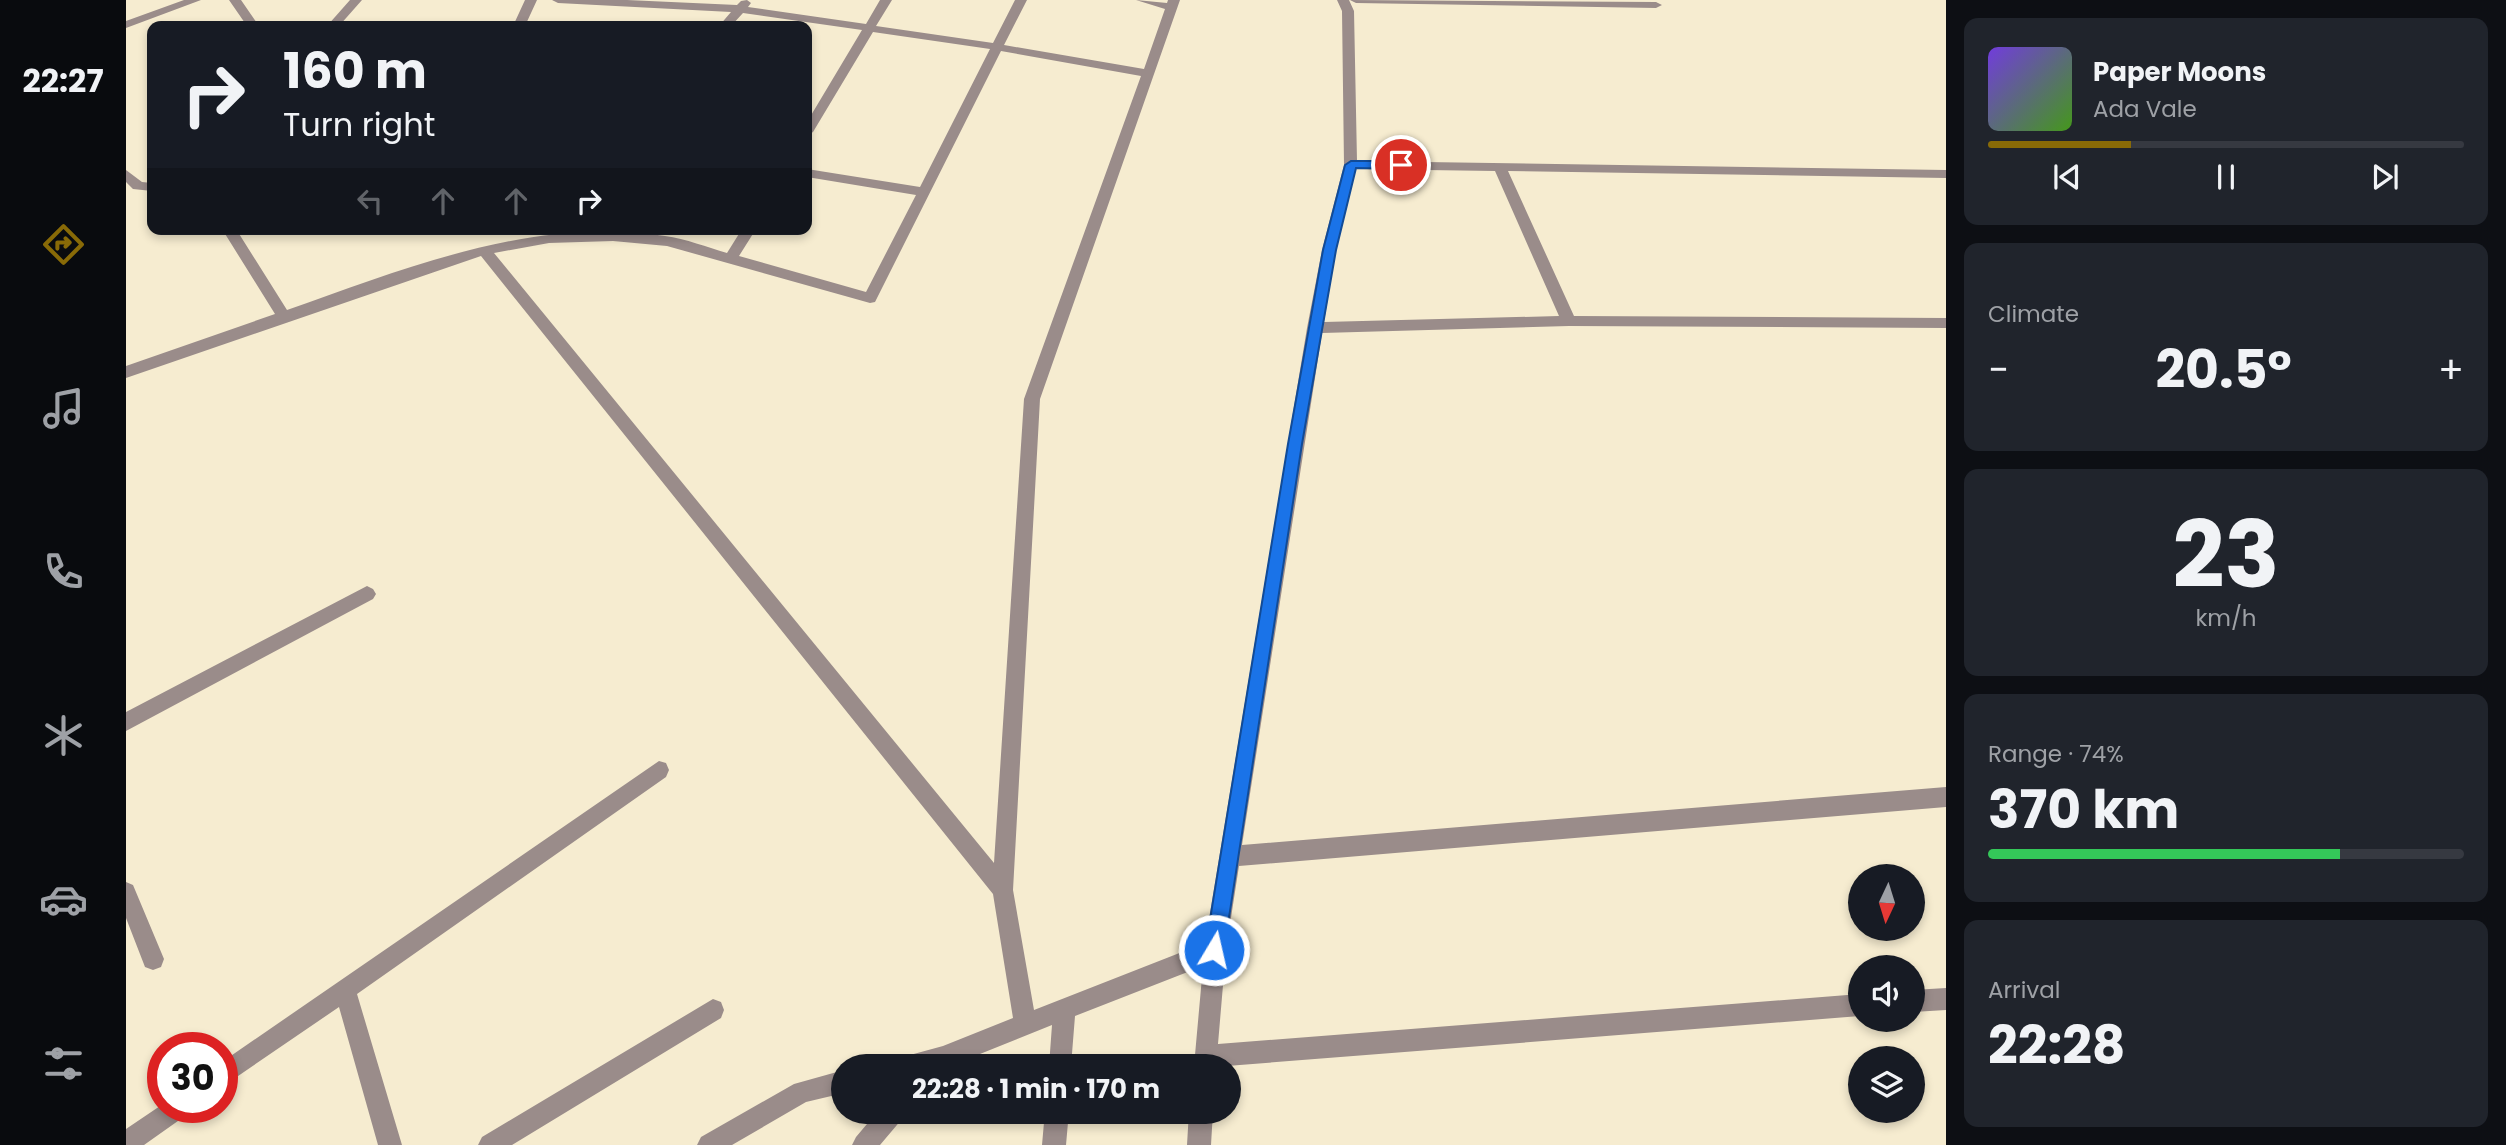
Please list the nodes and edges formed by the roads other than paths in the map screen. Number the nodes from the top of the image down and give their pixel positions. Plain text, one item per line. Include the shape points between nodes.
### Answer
1 (195, 0) edge
2 (235, 0) edge
3 (356, 0) edge
4 (531, 0) edge
5 (558, 0) edge
6 (886, 0) edge
7 (1021, 0) edge
8 (1142, 0) edge
9 (1343, 0) edge
10 (1356, 0) edge
11 (1172, 3) edge
12 (744, 4) edge
13 (1657, 5) dead end
14 (250, 21) edge
15 (337, 21) edge
16 (521, 21) edge
17 (729, 21) edge
18 (126, 25) edge
19 (869, 29) junction
20 (998, 47) junction
21 (1147, 73) junction
22 (812, 124) edge
23 (1351, 165) junction
24 (1499, 166) junction
25 (126, 174) edge
26 (812, 174) edge
27 (1946, 174) edge
28 (147, 187) edge
29 (924, 192) junction
30 (233, 235) edge
31 (745, 235) edge
32 (484, 250) junction
33 (731, 258) junction
34 (284, 317) junction
35 (1569, 321) junction
36 (1946, 323) edge
37 (1314, 328) junction
38 (126, 372) edge
39 (367, 594) dead end
40 (126, 722) edge
41 (659, 770) dead end
42 (1946, 797) edge
43 (1230, 856) junction
44 (1003, 890) junction
45 (126, 892) edge
46 (1214, 950) junction
47 (153, 959) dead end
48 (345, 990) junction
49 (1946, 999) edge
50 (1925, 1001) edge
51 (1848, 1007) edge
52 (1064, 1009) junction
53 (713, 1010) dead end
54 (1025, 1025) junction
55 (956, 1054) edge
56 (1061, 1054) edge
57 (1206, 1054) edge
58 (1241, 1058) edge
59 (238, 1065) edge
60 (831, 1085) edge
61 (155, 1123) edge
62 (883, 1124) edge
63 (1056, 1124) edge
64 (1200, 1124) edge
65 (126, 1143) edge
66 (390, 1145) edge
67 (490, 1145) edge
68 (709, 1145) edge
69 (864, 1145) edge
70 (1054, 1145) edge
71 (1199, 1145) edge

1 - 18 street
2 - 14 street
3 - 15 street
4 - 16 street
5 - 12 street
6 - 19 street
7 - 20 street
8 - 11 street
9 - 23 street via 1348,11
10 - 13 street
11 - 21 street
12 - 17 street
12 - 19 street
19 - 20 street
19 - 22 street
20 - 21 street
20 - 29 street
21 - 44 street via 1032,399
23 - 24 street
23 - 37 street
24 - 27 street
24 - 35 street
25 - 28 street via 138,186
26 - 29 street
29 - 33 street via 870,298
30 - 34 street
31 - 33 street
32 - 33 street via 549,238 613,236 667,241
32 - 34 street
32 - 44 street
34 - 38 street
35 - 36 street
35 - 37 street
37 - 43 street
39 - 40 street
41 - 48 street
42 - 43 street
43 - 46 street
44 - 54 street
45 - 47 street
46 - 52 street
46 - 57 street
48 - 59 street
48 - 66 street
49 - 50 street
51 - 58 street
52 - 54 street
52 - 56 street
53 - 67 street
54 - 55 street
60 - 68 street via 802,1092
61 - 65 street
62 - 69 street
63 - 70 street
64 - 71 street

